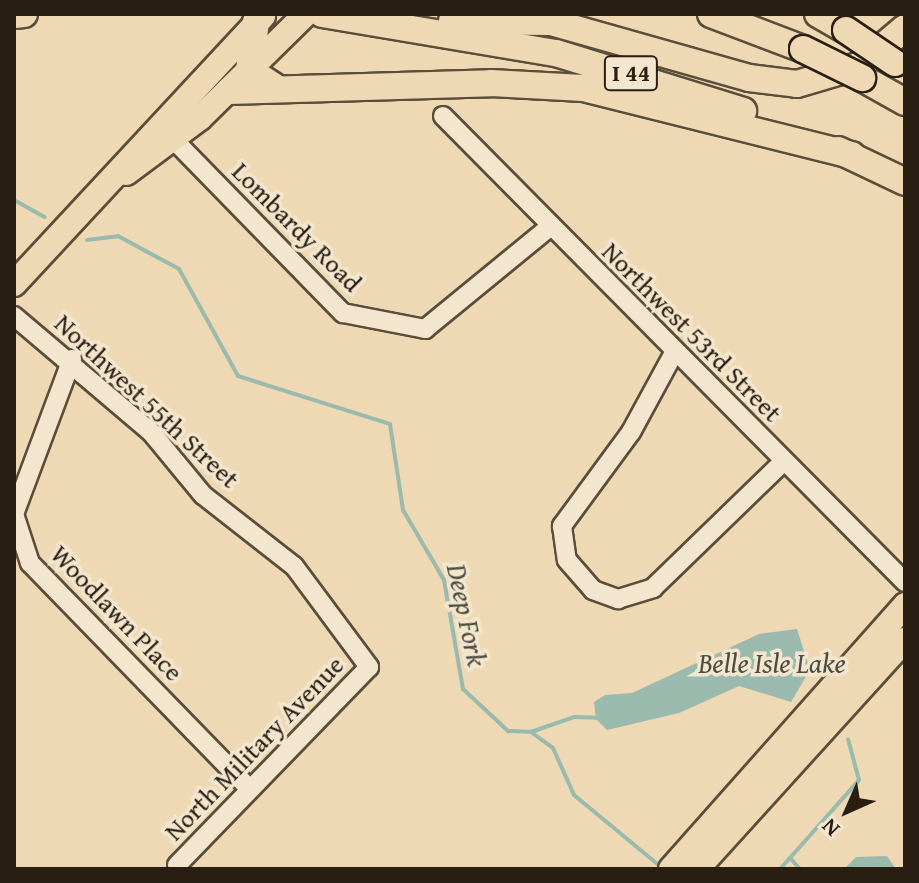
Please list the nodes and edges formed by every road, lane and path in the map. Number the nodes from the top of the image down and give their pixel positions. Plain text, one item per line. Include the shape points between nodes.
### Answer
1 (24, 14) edge
2 (306, 14) edge
3 (322, 14) edge
4 (597, 14) edge
5 (711, 14) edge
6 (818, 14) edge
7 (897, 14) edge
8 (14, 15) edge
9 (400, 23) junction
10 (254, 27) edge
11 (905, 28) edge
12 (900, 67) edge
13 (249, 70) junction
14 (274, 86) junction
15 (229, 91) junction
16 (905, 102) edge
17 (443, 116) dead end
18 (174, 140) junction
19 (852, 155) junction
20 (120, 176) junction
21 (905, 182) edge
22 (551, 226) junction
23 (14, 284) edge
24 (14, 316) edge
25 (675, 351) junction
26 (72, 359) junction
27 (783, 462) junction
28 (905, 582) edge
29 (905, 605) edge
30 (890, 647) edge
31 (369, 667) joint
32 (248, 787) junction
33 (177, 865) dead end
34 (683, 865) edge

1 - 8 highway
2 - 13 main road
3 - 9 highway, I 44
4 - 7 highway via 783,67 856,50
5 - 16 highway, bridge via 803,49
6 - 12 highway, bridge
9 - 11 highway via 551,22 749,78 797,84 861,65
9 - 19 highway, I 44 via 604,65
10 - 13 highway
10 - 20 main road
13 - 14 highway
13 - 15 main road
14 - 15 highway
14 - 19 highway via 583,88
15 - 18 main road
17 - 22 street, Northwest 53rd Street
18 - 20 main road
18 - 22 street, Lombardy Road via 343,313 425,329
19 - 21 highway, I 44
20 - 23 main road
22 - 25 street, Northwest 53rd Street
24 - 26 street, Northwest 55th Street
25 - 27 street, Northwest 53rd Street
25 - 27 street via 631,432 562,526 567,560 593,590 618,599 653,588
26 - 31 street, Northwest 55th Street via 151,432 203,495 294,566
26 - 32 street, Woodlawn Place via 14,514 30,563
27 - 28 street, Northwest 53rd Street
29 - 30 main road
30 - 34 main road
31 - 32 street, North Military Avenue
32 - 33 street, North Military Avenue

